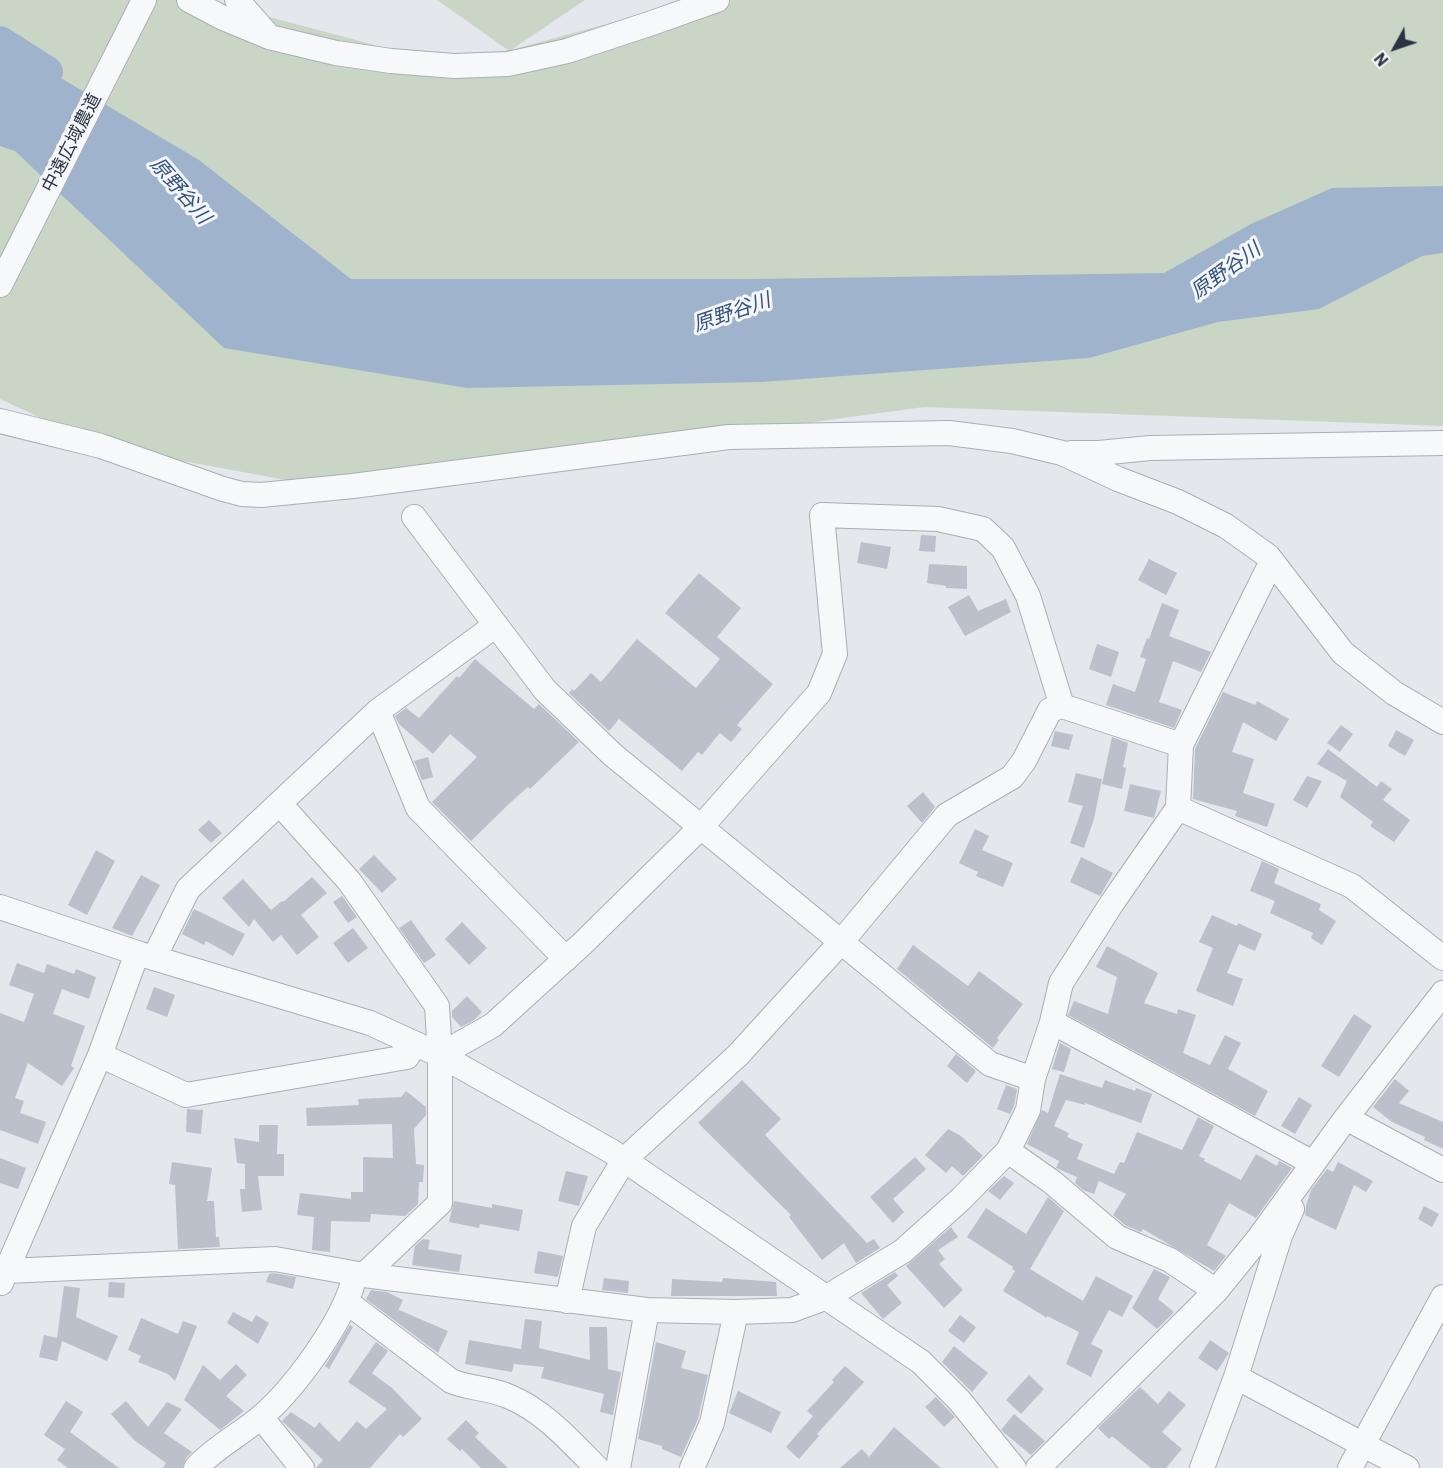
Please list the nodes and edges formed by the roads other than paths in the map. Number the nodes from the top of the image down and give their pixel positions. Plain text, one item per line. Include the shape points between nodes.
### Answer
1 (189, 0) edge
2 (237, 0) edge
3 (717, 0) edge
4 (143, 2) edge
5 (269, 37) junction
6 (0, 285) edge
7 (0, 422) edge
8 (1443, 443) edge
9 (1062, 453) junction
10 (414, 517) dead end
11 (1272, 561) junction
12 (496, 625) junction
13 (1062, 706) junction
14 (378, 711) junction
15 (1443, 722) edge
16 (1181, 745) junction
17 (280, 804) junction
18 (1178, 808) junction
19 (701, 827) junction
20 (0, 907) edge
21 (842, 941) junction
22 (146, 956) junction
23 (1443, 958) edge
24 (566, 959) junction
25 (1443, 993) edge
26 (1052, 1022) junction
27 (415, 1044) junction
28 (100, 1055) junction
29 (440, 1055) junction
30 (1033, 1079) junction
31 (1346, 1118) junction
32 (1008, 1151) junction
33 (624, 1160) junction
34 (1312, 1163) junction
35 (1443, 1170) edge
36 (2, 1274) edge
37 (360, 1274) junction
38 (1216, 1291) junction
39 (827, 1297) junction
40 (1443, 1297) edge
41 (567, 1301) junction
42 (347, 1302) junction
43 (648, 1310) junction
44 (736, 1312) junction
45 (1236, 1377) junction
46 (261, 1417) junction
47 (1363, 1445) junction
48 (196, 1468) edge
49 (302, 1468) edge
50 (597, 1468) edge
51 (618, 1468) edge
52 (692, 1468) edge
53 (1014, 1468) edge
54 (1038, 1468) edge
55 (1202, 1468) edge
56 (1350, 1468) edge
57 (1407, 1468) edge

1 - 5 street
2 - 5 street
3 - 5 street via 567,51 508,64 454,66 391,61
4 - 6 street, 中遠広域農道
7 - 9 street via 100,446 223,489 261,495 729,437 949,433 1012,441
8 - 9 street
9 - 11 street via 1226,526
10 - 12 street
11 - 15 street via 1343,653 1394,693
11 - 16 street
12 - 14 street
12 - 19 street via 545,690 613,755
13 - 16 street
13 - 19 street via 1028,596 1003,548 983,529 938,519 822,515 835,654 819,693
13 - 21 street via 1050,710 1012,777 947,815
14 - 17 street
14 - 24 street via 418,808
16 - 18 street
17 - 22 street via 188,890
17 - 29 street via 349,881 437,1006
18 - 23 street via 1352,886
18 - 26 street via 1061,983
19 - 21 street
19 - 24 street
20 - 22 street
21 - 30 street via 990,1064
21 - 33 street via 738,1055
22 - 27 street via 370,1023
22 - 28 street
24 - 29 street via 493,1025
25 - 31 street
26 - 30 street
26 - 34 street
27 - 28 street via 407,1057 186,1095
27 - 29 street
28 - 36 street
29 - 33 street
29 - 37 street via 440,1203
30 - 32 street via 1028,1110
31 - 34 street
31 - 35 street
32 - 38 street via 1117,1237 1170,1260
32 - 39 street via 903,1251
33 - 39 street
33 - 41 street via 584,1226
34 - 38 street
34 - 45 street via 1280,1236
36 - 37 street via 275,1259
37 - 41 street
37 - 42 street
38 - 54 street
39 - 44 street via 792,1310
39 - 53 street via 921,1362 959,1400
40 - 47 street
41 - 43 street
42 - 46 street via 313,1359
42 - 50 street via 451,1381 511,1397 536,1412
43 - 44 street
43 - 51 street
44 - 52 street via 712,1423
45 - 47 street
45 - 55 street
46 - 48 street via 221,1444
46 - 49 street
47 - 56 street
47 - 57 street

